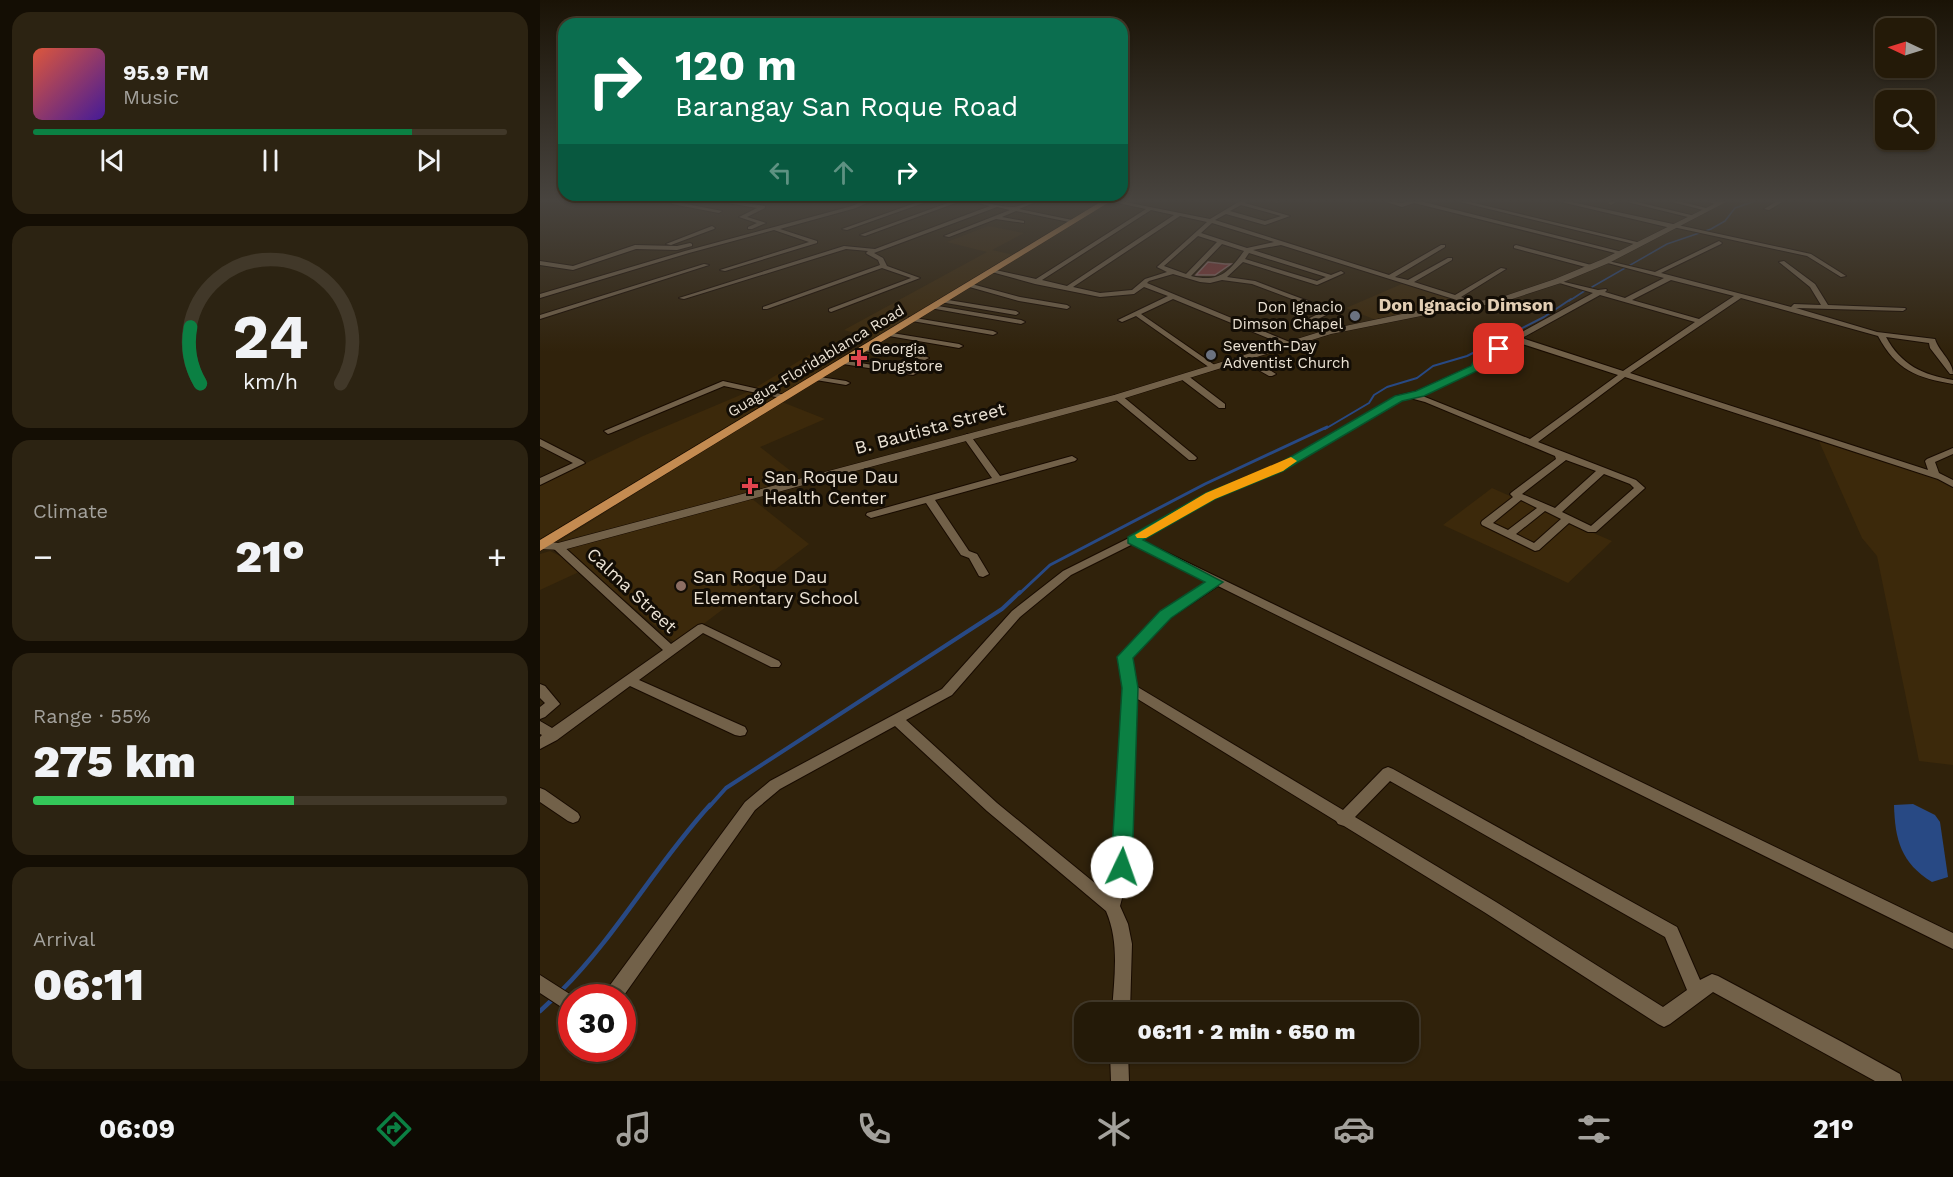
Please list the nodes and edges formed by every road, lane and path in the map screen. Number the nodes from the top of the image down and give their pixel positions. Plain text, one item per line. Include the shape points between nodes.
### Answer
1 (625, 251) edge
2 (694, 251) edge
3 (784, 251) edge
4 (832, 251) edge
5 (872, 251) edge
6 (1023, 251) edge
7 (1083, 251) edge
8 (1123, 251) edge
9 (1177, 251) edge
10 (1212, 251) edge
11 (1248, 251) edge
12 (1257, 251) edge
13 (1310, 251) edge
14 (1434, 251) edge
15 (1530, 251) edge
16 (1617, 251) edge
17 (1702, 251) edge
18 (1793, 251) edge
19 (1623, 253) joint
20 (1450, 258) dead end
21 (1243, 260) junction
22 (1606, 261) junction
23 (1782, 262) dead end
24 (540, 263) edge
25 (706, 265) dead end
26 (882, 266) junction
27 (1593, 267) junction
28 (1503, 269) dead end
29 (723, 270) dead end
30 (991, 271) junction
31 (1174, 272) junction
32 (1341, 273) dead end
33 (615, 274) junction
34 (1655, 274) junction
35 (1844, 276) dead end
36 (1187, 277) junction
37 (1332, 277) junction
38 (1390, 277) junction
39 (1221, 278) junction
40 (1669, 278) junction
41 (1558, 281) junction
42 (1035, 282) junction
43 (1408, 283) junction
44 (1143, 284) junction
45 (968, 285) junction
46 (639, 286) junction
47 (1066, 289) junction
48 (1596, 290) junction
49 (1084, 292) junction
50 (540, 296) edge
51 (1174, 296) junction
52 (1739, 296) junction
53 (682, 298) dead end
54 (1455, 298) junction
55 (1630, 299) junction
56 (937, 304) junction
57 (1476, 304) junction
58 (1314, 305) junction
59 (1781, 306) junction
60 (1825, 306) junction
61 (765, 308) dead end
62 (1903, 309) dead end
63 (831, 310) dead end
64 (1136, 313) junction
65 (1016, 314) dead end
66 (540, 317) edge
67 (912, 319) junction
68 (1704, 319) junction
69 (1122, 320) dead end
70 (1310, 320) junction
71 (1021, 322) dead end
72 (1332, 331) junction
73 (993, 333) dead end
74 (889, 334) junction
75 (1881, 335) junction
76 (1516, 339) junction
77 (1288, 344) junction
78 (959, 346) dead end
79 (864, 349) junction
80 (925, 358) dead end
81 (1244, 358) junction
82 (843, 362) junction
83 (1213, 368) junction
84 (1953, 372) edge
85 (913, 373) dead end
86 (1272, 374) dead end
87 (1626, 375) junction
88 (1184, 377) junction
89 (816, 378) junction
90 (1953, 382) edge
91 (846, 383) dead end
92 (1412, 396) junction
93 (786, 397) junction
94 (1118, 397) junction
95 (1222, 406) dead end
96 (608, 431) dead end
97 (967, 437) junction
98 (540, 442) edge
99 (1532, 442) junction
100 (1953, 451) edge
101 (1559, 454) junction
102 (1192, 458) dead end
103 (1072, 459) dead end
104 (1603, 470) junction
105 (1935, 475) junction
106 (998, 480) junction
107 (540, 482) edge
108 (1953, 484) edge
109 (1519, 497) junction
110 (929, 499) junction
111 (1547, 509) junction
112 (871, 516) dead end
113 (1568, 518) junction
114 (1509, 535) junction
115 (1133, 540) junction
116 (541, 546) edge
117 (558, 547) junction
118 (983, 574) dead end
119 (1216, 582) junction
120 (669, 650) junction
121 (775, 664) dead end
122 (630, 681) junction
123 (1130, 688) junction
124 (540, 689) edge
125 (540, 714) edge
126 (897, 719) junction
127 (540, 726) edge
128 (740, 731) dead end
129 (552, 736) junction
130 (540, 744) edge
131 (540, 794) edge
132 (573, 817) dead end
133 (1343, 820) junction
134 (1112, 906) junction
135 (1953, 941) edge
136 (621, 984) edge
137 (544, 986) edge
138 (1697, 994) junction
139 (558, 996) edge
140 (1121, 1002) edge
141 (1119, 1062) edge
142 (1120, 1081) edge
143 (1893, 1081) edge

1 - 24 street via 573,268
2 - 33 street
3 - 29 street
4 - 53 street
5 - 26 street via 868,254 881,259
6 - 30 main road, Guagua-Floridablanca Road
7 - 42 street
8 - 47 street
9 - 31 street via 1160,267
10 - 36 street
11 - 21 street
12 - 37 street
13 - 38 street
14 - 38 street
15 - 27 street
16 - 19 street
17 - 34 street
18 - 35 street via 1809,255
19 - 22 street, B. Bautista Street
20 - 43 street
21 - 37 street via 1317,283
21 - 39 street via 1231,274
22 - 27 street, B. Bautista Street
22 - 34 street
23 - 60 street via 1812,285
25 - 46 street
26 - 61 street
26 - 63 street via 917,278
27 - 41 street, B. Bautista Street
28 - 54 street
30 - 42 street
30 - 45 main road, Guagua-Floridablanca Road
31 - 36 street
31 - 44 street
32 - 37 street
33 - 46 street
33 - 50 street
34 - 40 street
36 - 39 street via 1206,283
38 - 43 street
39 - 58 street via 1253,282
40 - 52 street
40 - 55 street
41 - 48 street
41 - 57 street, B. Bautista Street
42 - 47 street
43 - 54 street
44 - 49 street via 1129,293
44 - 51 street
45 - 49 street via 1067,307
45 - 56 main road, Guagua-Floridablanca Road
46 - 66 street
47 - 49 street
48 - 55 street
48 - 76 street
51 - 64 street
51 - 77 street
52 - 59 street
52 - 68 street
54 - 57 street
55 - 68 street
56 - 65 street
56 - 67 main road, Guagua-Floridablanca Road
56 - 71 street
57 - 72 street, B. Bautista Street
58 - 70 street
58 - 70 street via 1330,311
59 - 60 street
59 - 75 street
60 - 62 street
64 - 69 street
64 - 83 street
67 - 73 street
67 - 74 main road, Guagua-Floridablanca Road
68 - 87 street
70 - 72 street
72 - 77 street, B. Bautista Street
74 - 78 street
74 - 79 main road, Guagua-Floridablanca Road
75 - 84 street via 1932,341
75 - 90 street via 1889,354 1902,367 1928,379
76 - 87 street
76 - 92 street via 1481,358 1475,368
77 - 81 street, B. Bautista Street
79 - 80 street
79 - 82 main road, Guagua-Floridablanca Road
81 - 83 street, B. Bautista Street
81 - 86 street
82 - 85 street
82 - 89 main road, Guagua-Floridablanca Road
83 - 88 street, B. Bautista Street
87 - 99 street
87 - 105 street
88 - 94 street, B. Bautista Street
88 - 95 street
89 - 91 street
89 - 93 main road, Guagua-Floridablanca Road
92 - 99 street
92 - 115 street via 1399,399 1279,468 1210,496
93 - 96 street via 723,383
93 - 116 main road, Guagua-Floridablanca Road
94 - 97 street, B. Bautista Street
94 - 102 street
97 - 106 street
97 - 117 street, B. Bautista Street
98 - 107 street via 580,463
99 - 101 street
100 - 105 street via 1929,461
101 - 104 street
101 - 109 street via 1562,460 1515,494
103 - 106 street
104 - 111 street via 1558,510
104 - 113 street via 1633,482 1639,490 1592,530
105 - 108 street
106 - 110 street
109 - 111 street
109 - 114 street via 1486,524
110 - 112 street
110 - 118 street
111 - 113 street
111 - 114 street
113 - 114 street via 1534,548
115 - 119 street
115 - 126 street via 1066,573 1016,614 947,692
116 - 117 street, B. Bautista Street
117 - 120 street, Calma Street
119 - 123 street via 1166,615 1125,657
119 - 135 street
120 - 121 street via 702,628
120 - 122 street, Calma Street
122 - 128 street
122 - 129 street, Calma Street
123 - 133 street
123 - 134 street via 1122,867
124 - 125 street via 553,704
126 - 134 street via 992,807
126 - 136 street via 775,785 750,806
127 - 129 street
129 - 130 street, Calma Street
131 - 132 street
133 - 138 street via 1490,907 1664,1018
133 - 138 street via 1388,773 1671,932
134 - 140 street via 1124,944
137 - 139 street
138 - 143 street via 1712,982
141 - 142 street

